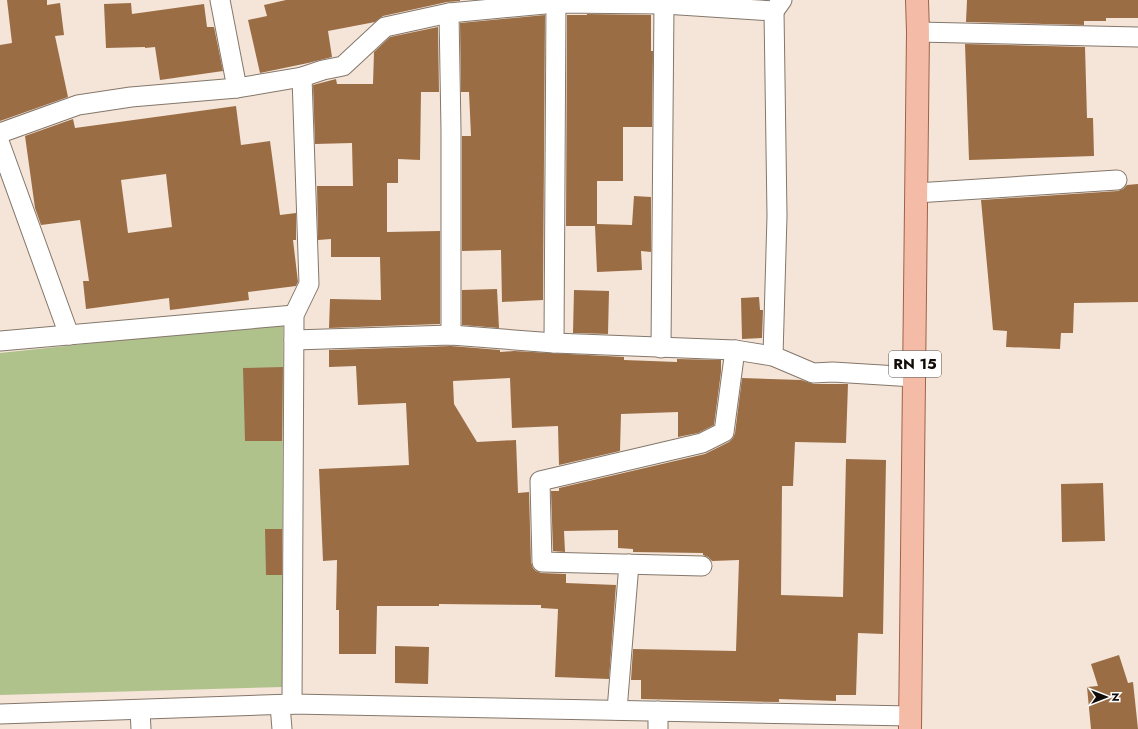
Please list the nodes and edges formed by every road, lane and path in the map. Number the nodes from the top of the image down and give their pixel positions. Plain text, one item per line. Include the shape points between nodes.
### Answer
1 (220, 0) edge
2 (917, 0) edge
3 (556, 3) junction
4 (664, 4) junction
5 (778, 6) edge
6 (449, 13) junction
7 (918, 32) junction
8 (1138, 37) edge
9 (302, 77) junction
10 (237, 88) junction
11 (0, 134) edge
12 (0, 144) edge
13 (1117, 180) dead end
14 (916, 193) junction
15 (294, 316) junction
16 (69, 335) junction
17 (451, 335) junction
18 (294, 340) junction
19 (0, 341) edge
20 (554, 343) junction
21 (661, 348) junction
22 (735, 350) junction
23 (773, 356) junction
24 (914, 377) junction
25 (629, 564) junction
26 (702, 566) dead end
27 (286, 704) junction
28 (140, 710) junction
29 (617, 710) junction
30 (0, 714) edge
31 (658, 720) edge
32 (910, 722) edge
33 (141, 729) edge
34 (282, 729) edge

1 - 10 street
2 - 7 main road, RN 15
3 - 4 street
3 - 6 street
3 - 20 street
4 - 5 street
4 - 21 street
5 - 23 street
6 - 9 street via 385,27 343,66
6 - 17 street
7 - 8 street
7 - 14 main road, RN 15
9 - 10 street
9 - 15 street via 309,284
10 - 11 street via 131,97 78,105
12 - 16 street
13 - 14 street
14 - 24 main road, RN 15
15 - 16 street
15 - 18 street
16 - 19 street
17 - 18 street
17 - 20 street
18 - 27 street
20 - 21 street
21 - 22 street
22 - 23 street
22 - 25 street via 724,432 702,443 540,481 542,562
23 - 24 street via 813,374 833,372
24 - 32 main road, RN 15
25 - 26 street
25 - 29 street
27 - 28 street
27 - 29 street
27 - 34 street
28 - 30 street
28 - 33 street
29 - 31 street
31 - 32 street

